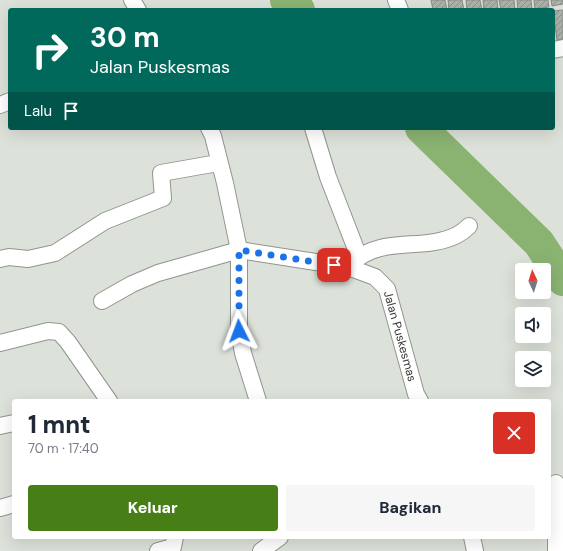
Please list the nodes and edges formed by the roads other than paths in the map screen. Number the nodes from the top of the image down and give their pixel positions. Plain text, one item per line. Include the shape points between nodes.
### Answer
1 (210, 130) edge
2 (314, 130) edge
3 (218, 163) junction
4 (469, 226) dead end
5 (239, 250) junction
6 (5, 258) edge
7 (353, 262) junction
8 (102, 301) dead end
9 (0, 343) edge
10 (108, 399) edge
11 (257, 399) edge
12 (419, 399) edge
13 (12, 423) edge
14 (0, 426) edge
15 (556, 483) dead end
16 (12, 505) edge
17 (0, 508) edge
18 (277, 539) edge
19 (472, 539) edge
20 (174, 542) edge
21 (158, 551) edge
22 (261, 551) edge
23 (475, 551) edge
24 (556, 551) edge

1 - 3 street
2 - 7 street
3 - 5 street via 225,183
3 - 6 street via 161,173 163,198 105,221 55,253 28,259
4 - 7 street via 458,235 440,240 370,250
5 - 7 street, Jalan Puskesmas
5 - 8 street via 158,273
5 - 11 street via 239,331
7 - 12 street, Jalan Puskesmas via 387,289
9 - 10 street via 48,331 58,332 68,342
13 - 14 street
15 - 24 street
16 - 17 street
18 - 22 street
19 - 23 street
20 - 21 street

